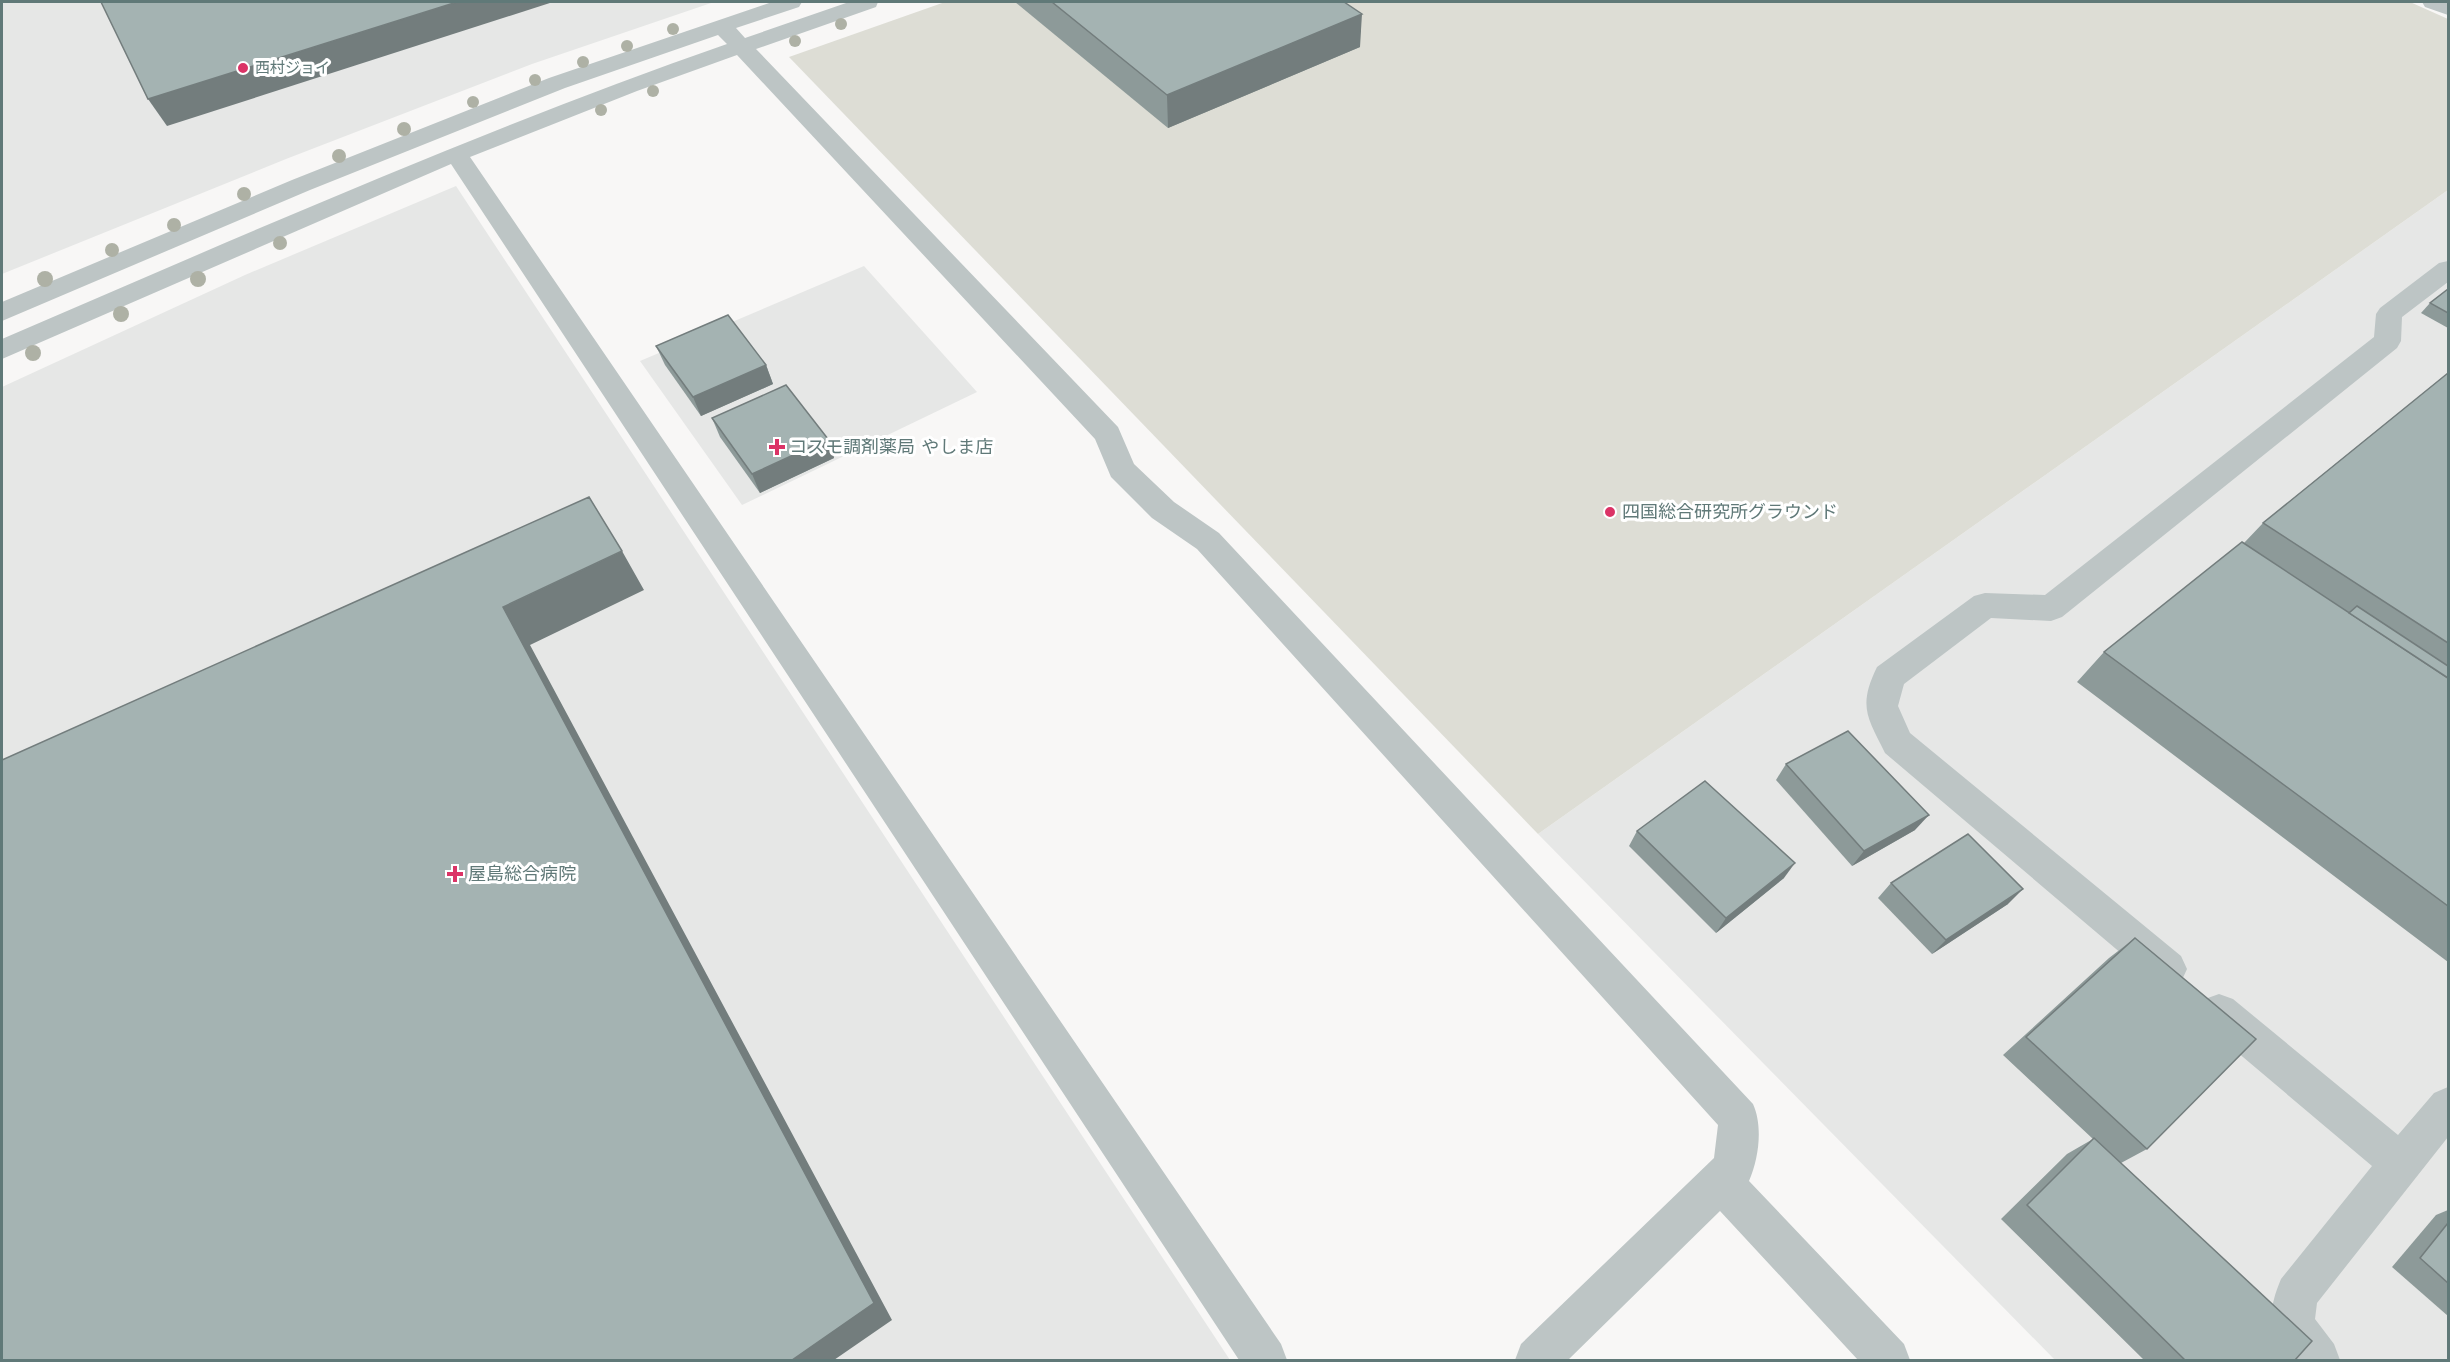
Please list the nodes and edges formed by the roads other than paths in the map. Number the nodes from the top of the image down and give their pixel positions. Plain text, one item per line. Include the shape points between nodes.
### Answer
1 (791, 2) edge
2 (868, 2) edge
3 (2433, 2) edge
4 (2448, 9) edge
5 (732, 36) junction
6 (456, 153) junction
7 (2448, 269) edge
8 (2, 312) edge
9 (2, 350) edge
10 (2448, 1107) edge
11 (2400, 1162) junction
12 (1720, 1180) junction
13 (1265, 1360) edge
14 (1537, 1360) edge
15 (1888, 1360) edge
16 (2318, 1360) edge

1 - 5 street
2 - 5 street
3 - 4 street
5 - 6 street
5 - 8 street via 557,83
5 - 12 street via 1108,434 1120,469 1163,510 1208,542 1739,1118 1734,1168
6 - 9 street
6 - 13 street
7 - 11 street via 2389,314 2387,341 2051,608 1985,605 1889,677 1881,706 1897,743
10 - 11 street
11 - 16 street via 2296,1294 2292,1325
12 - 14 street
12 - 15 street

